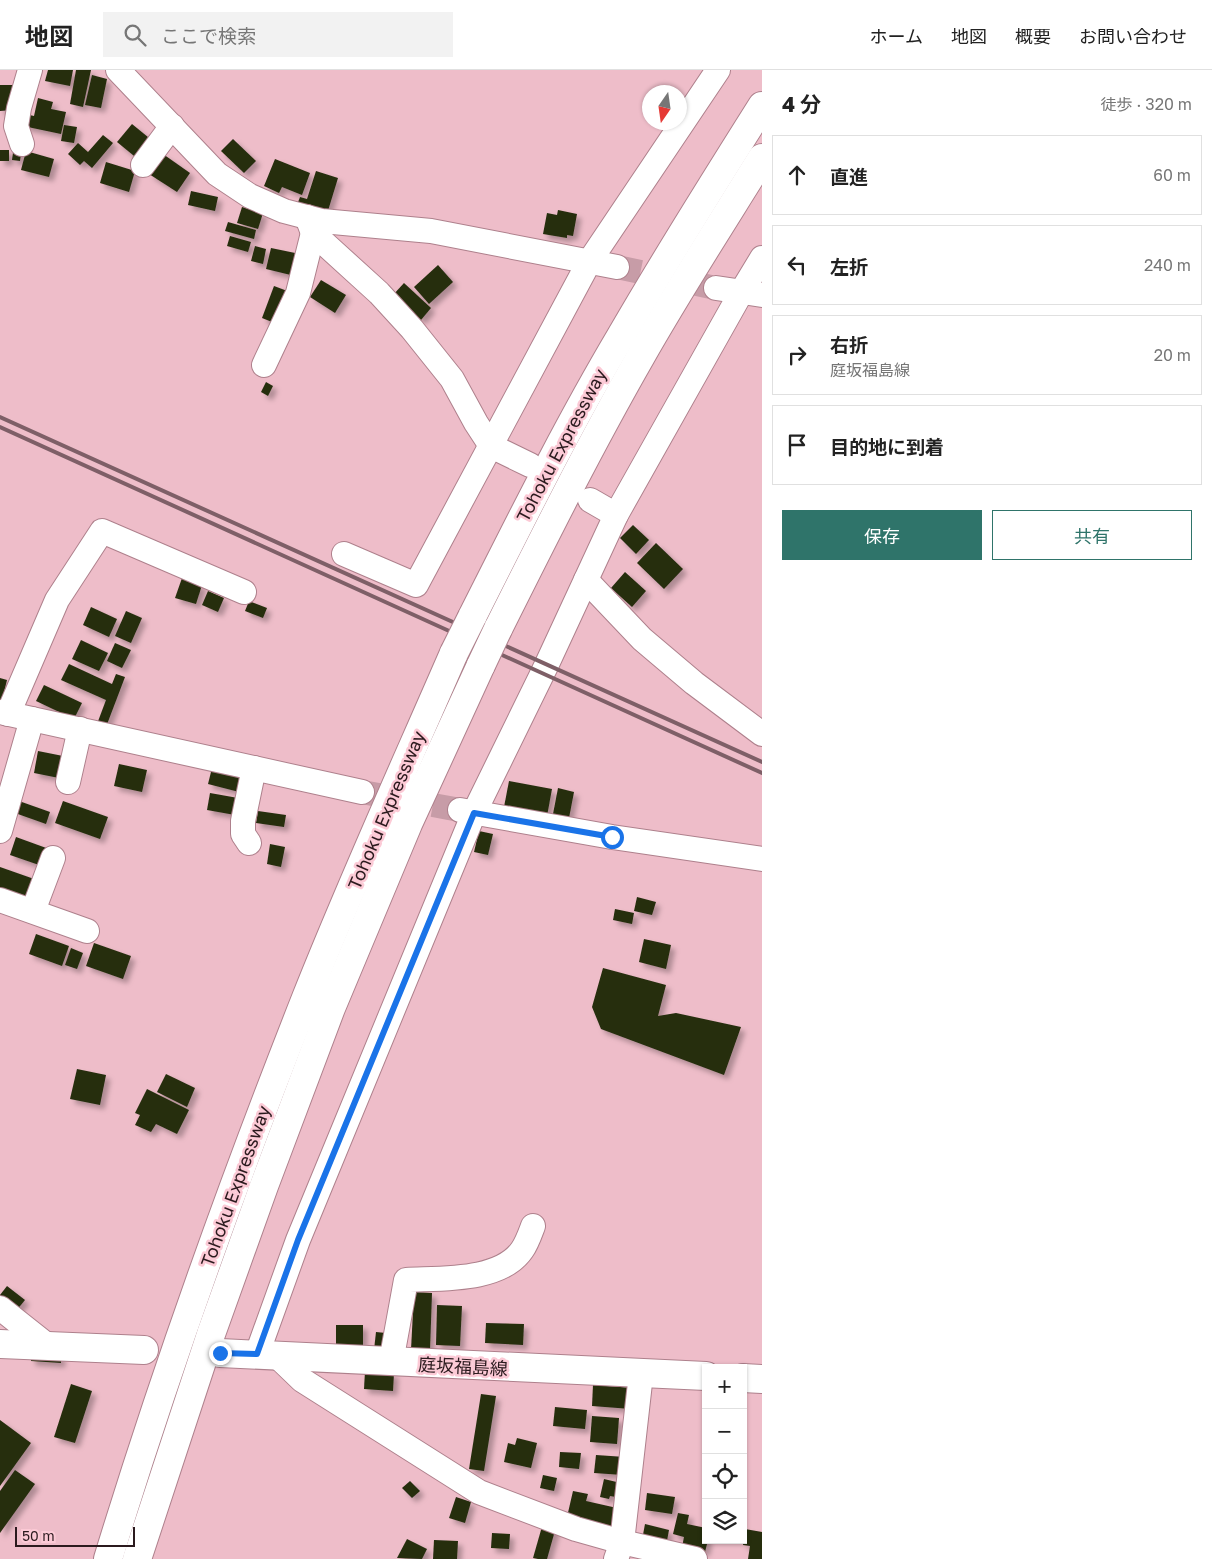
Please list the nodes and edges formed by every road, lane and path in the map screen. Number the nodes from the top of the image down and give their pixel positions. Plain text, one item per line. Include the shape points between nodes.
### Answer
1 (30, 70) edge
2 (118, 70) edge
3 (718, 70) edge
4 (762, 106) edge
5 (172, 126) junction
6 (22, 144) dead end
7 (762, 158) edge
8 (143, 165) dead end
9 (310, 225) junction
10 (762, 258) edge
11 (589, 262) junction
12 (617, 267) tunnel mouth
13 (716, 288) tunnel mouth
14 (752, 293) edge
15 (264, 365) dead end
16 (491, 446) junction
17 (530, 465) dead end
18 (590, 500) dead end
19 (616, 515) junction
20 (344, 554) dead end
21 (586, 580) junction
22 (244, 592) dead end
23 (4, 713) edge
24 (32, 719) junction
25 (80, 729) junction
26 (762, 734) edge
27 (254, 768) junction
28 (68, 782) dead end
29 (362, 792) tunnel mouth
30 (467, 812) junction
31 (0, 831) edge
32 (249, 843) dead end
33 (53, 858) dead end
34 (762, 859) edge
35 (0, 900) edge
36 (33, 911) junction
37 (87, 931) dead end
38 (533, 1226) dead end
39 (0, 1308) edge
40 (0, 1344) edge
41 (48, 1346) junction
42 (144, 1350) dead end
43 (220, 1353) dead end
44 (266, 1354) junction
45 (391, 1362) junction
46 (641, 1374) junction
47 (702, 1376) edge
48 (747, 1378) edge
49 (762, 1379) edge
50 (619, 1551) edge
51 (108, 1559) edge
52 (137, 1559) edge
53 (695, 1559) edge

1 - 6 street via 16,126
2 - 5 street
3 - 11 street
4 - 51 main road, Tohoku Expressway, bridge via 620,336 550,463 454,654 314,978 250,1145 182,1332
5 - 8 street
5 - 9 street via 217,174 250,196
7 - 52 main road, Tohoku Expressway, bridge via 641,356 540,544 408,824 331,1008 211,1334
9 - 11 street via 322,221 431,231
9 - 15 street via 298,293
9 - 16 street via 412,329 452,379
10 - 14 street
11 - 12 street
11 - 16 street
13 - 14 street
14 - 19 street
16 - 17 street
16 - 20 street via 416,585
18 - 19 street
19 - 21 street
21 - 26 street via 642,638
21 - 30 street
22 - 23 street via 102,531 57,600
23 - 24 street
24 - 25 street
24 - 31 street
25 - 27 street
25 - 28 street
27 - 29 street
27 - 32 street via 243,821 243,834
30 - 34 street
30 - 44 street via 298,1240
33 - 36 street
35 - 36 street
36 - 37 street
38 - 45 street via 521,1252 490,1272 406,1280
39 - 41 street
40 - 41 main road
41 - 42 main road
43 - 44 main road, 庭坂福島線
44 - 45 main road, 庭坂福島線
44 - 50 street via 479,1492 576,1529
45 - 46 main road, 庭坂福島線
46 - 47 main road, 庭坂福島線
46 - 50 street
48 - 49 main road
50 - 53 street

